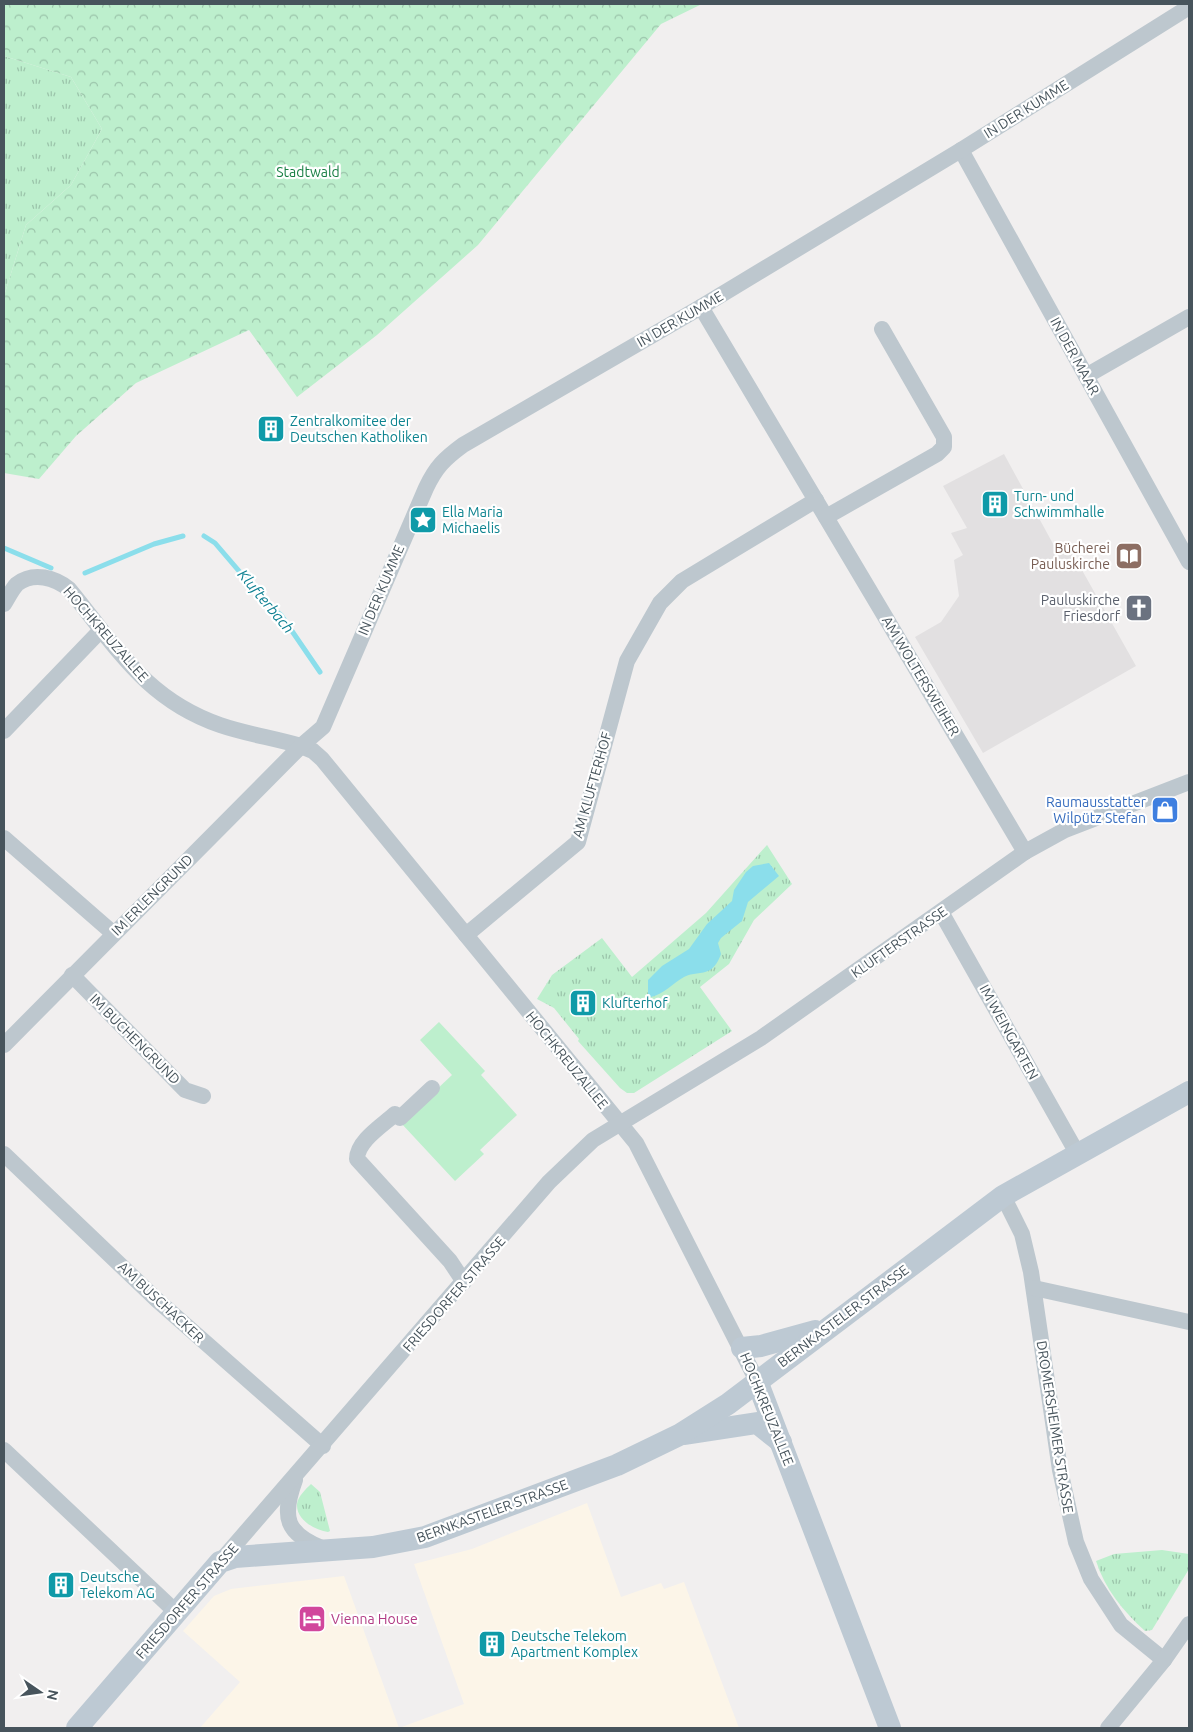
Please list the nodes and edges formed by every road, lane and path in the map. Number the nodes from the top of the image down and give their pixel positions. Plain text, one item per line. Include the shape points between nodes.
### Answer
1 (1189, 7) edge
2 (961, 150) junction
3 (701, 307) junction
4 (1189, 317) edge
5 (882, 329) dead end
6 (1086, 376) junction
7 (816, 500) junction
8 (826, 517) junction
9 (1184, 540) edge
10 (1189, 562) edge
11 (4, 604) edge
12 (101, 630) junction
13 (4, 731) edge
14 (301, 746) junction
15 (1189, 782) edge
16 (4, 838) edge
17 (1025, 852) junction
18 (941, 912) junction
19 (114, 934) junction
20 (466, 935) junction
21 (72, 975) junction
22 (4, 1045) edge
23 (432, 1088) dead end
24 (1189, 1092) edge
25 (203, 1096) dead end
26 (620, 1124) junction
27 (1076, 1153) junction
28 (4, 1154) edge
29 (1003, 1196) junction
30 (464, 1282) junction
31 (1034, 1288) junction
32 (1189, 1322) edge
33 (828, 1327) junction
34 (742, 1348) junction
35 (757, 1381) junction
36 (679, 1435) junction
37 (781, 1443) junction
38 (323, 1446) junction
39 (4, 1450) edge
40 (297, 1473) junction
41 (330, 1552) junction
42 (220, 1562) junction
43 (177, 1613) junction
44 (1189, 1624) edge
45 (1164, 1660) junction
46 (77, 1728) edge
47 (890, 1728) edge
48 (1108, 1728) edge

1 - 2 street, IN DER KUMME
2 - 3 street, IN DER KUMME
2 - 6 street, IN DER MAAR
3 - 7 street, AM WOLTERSWEIHER
3 - 14 street, IN DER KUMME via 463,445 436,468 323,727
4 - 6 street
5 - 8 street via 944,437 944,447
6 - 9 street, IN DER MAAR
7 - 8 street, AM WOLTERSWEIHER
7 - 20 street, AM KLUFTERHOF via 682,581 660,603 627,661 578,842
8 - 17 street, AM WOLTERSWEIHER
9 - 10 street, IN DER MAAR
11 - 12 street, HOCHKREUZALLEE via 17,585 29,578 43,576 64,585
12 - 13 street
12 - 14 street, HOCHKREUZALLEE via 143,680 192,713 235,730
14 - 19 street, IM ERLENGRUND
14 - 20 street, HOCHKREUZALLEE via 322,759
15 - 17 street, KLUFTERSTRASSE via 1065,830
16 - 19 street
17 - 18 street, KLUFTERSTRASSE
18 - 26 street, KLUFTERSTRASSE via 761,1038
18 - 27 street, IM WEINGARTEN
19 - 21 street, IM ERLENGRUND
20 - 26 street, HOCHKREUZALLEE
21 - 22 street, IM ERLENGRUND
21 - 25 street, IM BUCHENGRUND via 186,1090
23 - 30 street via 400,1118 395,1114 364,1142 357,1152 357,1159 450,1261
24 - 27 street, BERNKASTELER STRASSE
26 - 30 street, FRIESDORFER STRASSE via 593,1140 549,1182
26 - 34 street, HOCHKREUZALLEE via 643,1155
27 - 29 street, BERNKASTELER STRASSE
28 - 38 street, AM BUSCHACKER via 157,1300
29 - 31 street, DROMERSHEIMER STRASSE via 1022,1234
29 - 33 street, BERNKASTELER STRASSE
30 - 38 street, FRIESDORFER STRASSE
31 - 32 street
31 - 45 street, DROMERSHEIMER STRASSE via 1060,1470 1076,1542 1092,1579 1121,1625
33 - 34 street via 761,1346
33 - 35 street, BERNKASTELER STRASSE
34 - 35 street, HOCHKREUZALLEE
35 - 36 street, BERNKASTELER STRASSE
35 - 37 street, HOCHKREUZALLEE
36 - 37 street via 757,1424
36 - 41 street, BERNKASTELER STRASSE via 617,1465 425,1537
37 - 47 street, HOCHKREUZALLEE
38 - 40 street, FRIESDORFER STRASSE
39 - 43 street
40 - 41 street, FRIESDORFER STRASSE via 289,1494 288,1525 308,1543
40 - 42 street, FRIESDORFER STRASSE
41 - 42 street, BERNKASTELER STRASSE via 235,1557
42 - 43 street, FRIESDORFER STRASSE
43 - 46 street, FRIESDORFER STRASSE
44 - 45 street
45 - 48 street

